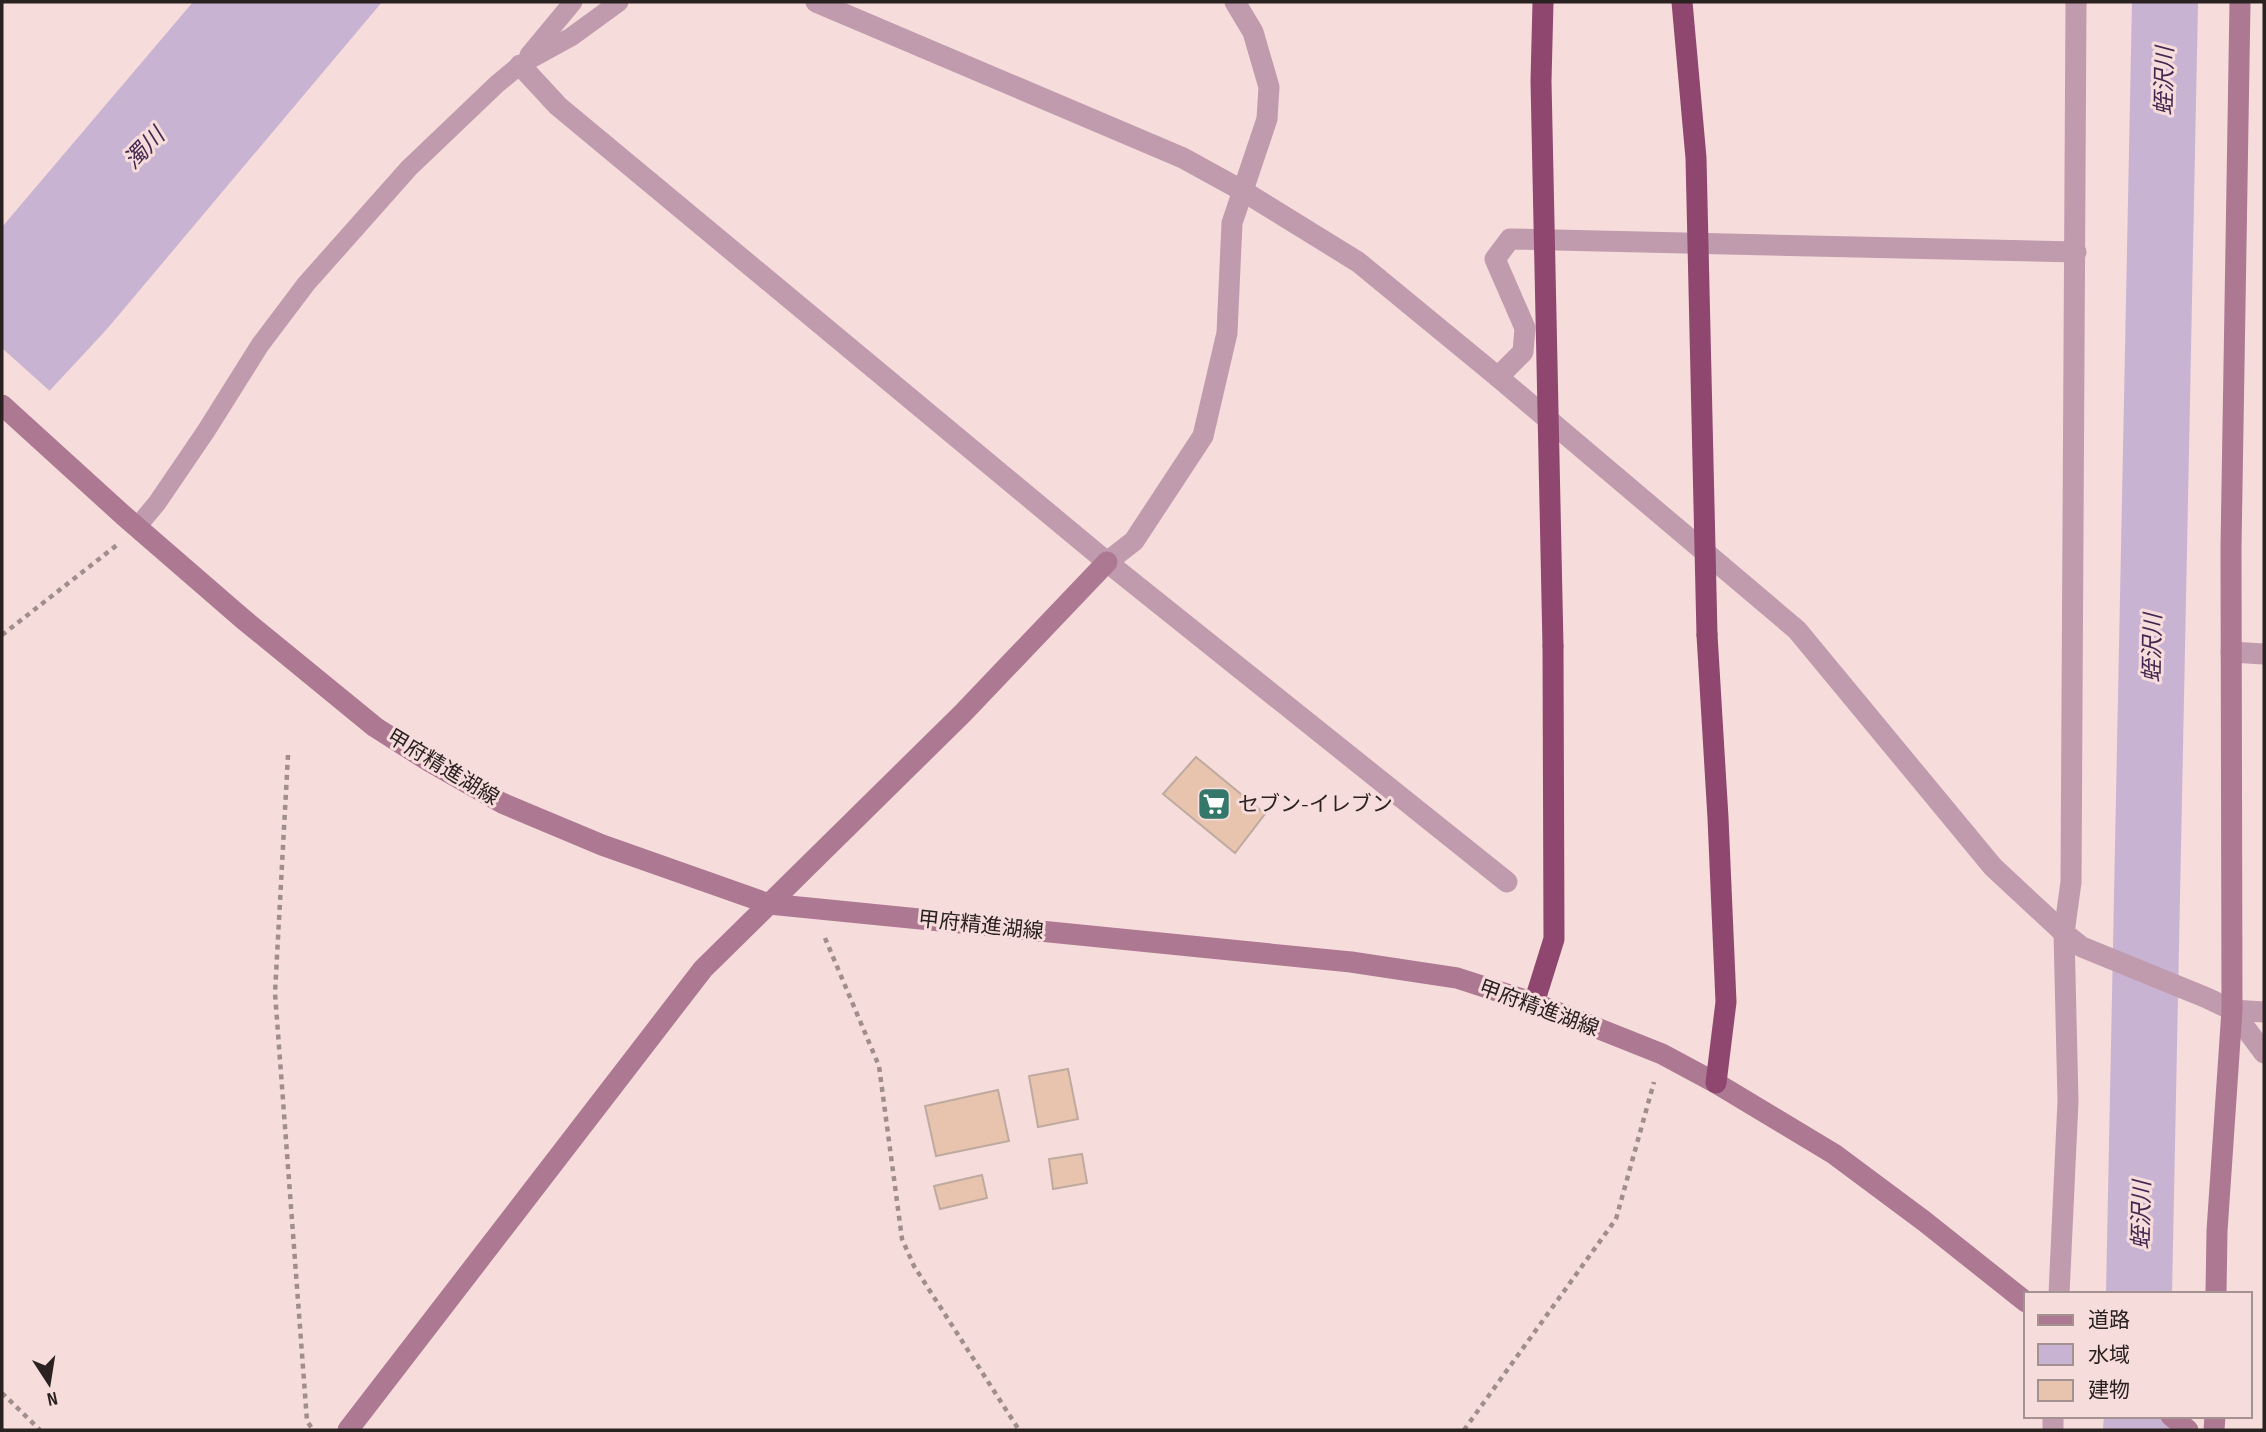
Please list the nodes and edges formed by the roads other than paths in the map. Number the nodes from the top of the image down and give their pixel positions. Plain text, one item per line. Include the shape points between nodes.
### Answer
1 (573, 2) edge
2 (619, 2) edge
3 (816, 2) edge
4 (1234, 2) edge
5 (1543, 2) edge
6 (1682, 2) edge
7 (2076, 2) edge
8 (2240, 2) edge
9 (520, 65) junction
10 (1243, 191) junction
11 (2076, 252) junction
12 (1498, 377) junction
13 (2, 405) edge
14 (130, 521) junction
15 (1107, 562) junction
16 (2231, 652) junction
17 (2264, 654) edge
18 (1507, 882) dead end
19 (769, 904) junction
20 (2064, 933) junction
21 (1534, 1003) junction
22 (2231, 1010) junction
23 (2264, 1012) edge
24 (2264, 1053) edge
25 (1716, 1083) junction
26 (2059, 1292) edge
27 (2216, 1292) edge
28 (2024, 1299) edge
29 (2173, 1418) edge
30 (348, 1430) edge
31 (2188, 1430) edge

1 - 9 lane
2 - 9 lane via 571,37
3 - 10 street via 1183,158
4 - 10 street via 1253,32 1269,87 1267,119
5 - 21 highway, bridge via 1554,939
6 - 25 highway, bridge via 1696,158 1707,635 1726,1002
7 - 11 street
8 - 16 street
9 - 14 lane via 409,168 306,285 260,345 157,503
9 - 15 street via 558,106
10 - 12 street via 1358,262
10 - 15 street via 1232,223 1227,332 1203,436 1134,541
11 - 12 street via 1510,239 1495,259 1525,328 1522,352
11 - 20 street via 2071,882
12 - 20 street via 1797,630 1993,867
13 - 14 street, 甲府精進湖線
14 - 19 street, 甲府精進湖線 via 345,702 430,762 502,803 589,840
15 - 18 street
15 - 19 street via 963,713
16 - 17 street
16 - 22 street
19 - 21 street, 甲府精進湖線 via 1351,962 1457,978
19 - 30 street via 703,969
20 - 22 street via 2082,947
20 - 26 street via 2068,1101
21 - 25 street, 甲府精進湖線 via 1662,1054
22 - 23 street
22 - 24 street
22 - 27 street
25 - 28 street, 甲府精進湖線 via 1834,1154
29 - 31 street

